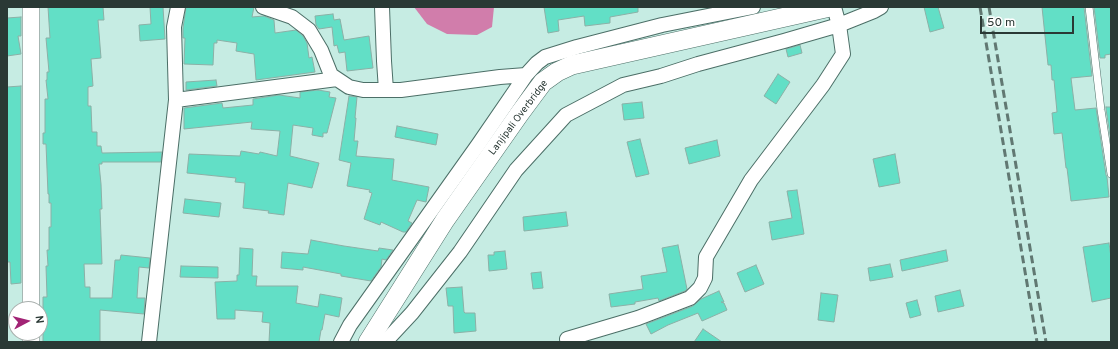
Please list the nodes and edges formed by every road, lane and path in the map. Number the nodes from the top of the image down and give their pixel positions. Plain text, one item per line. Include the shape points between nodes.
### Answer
1 (31, 7) edge
2 (178, 7) edge
3 (263, 7) edge
4 (382, 7) edge
5 (753, 7) edge
6 (830, 7) edge
7 (834, 7) edge
8 (881, 7) edge
9 (1089, 7) edge
10 (839, 25) junction
11 (526, 75) junction
12 (337, 79) junction
13 (386, 90) junction
14 (176, 100) junction
15 (1111, 174) edge
16 (31, 301) edge
17 (590, 337) edge
18 (567, 339) dead end
19 (149, 342) edge
20 (341, 342) edge
21 (368, 342) edge
22 (385, 342) edge

1 - 16 street
2 - 14 street via 174,27
3 - 12 street via 292,17 309,30 322,50 331,75
4 - 13 street
5 - 11 street via 577,47 545,57
6 - 21 main road, Lanjipali Overbridge via 572,65 543,82 445,220
7 - 10 street
8 - 10 street
9 - 15 lane
10 - 17 street via 843,54 752,180 706,256 705,278 700,288 690,298
10 - 22 street via 623,85 566,115 516,170 460,252 412,313
11 - 13 street
11 - 20 street via 350,325
12 - 13 street via 349,87
12 - 14 street
14 - 19 street
17 - 18 street

